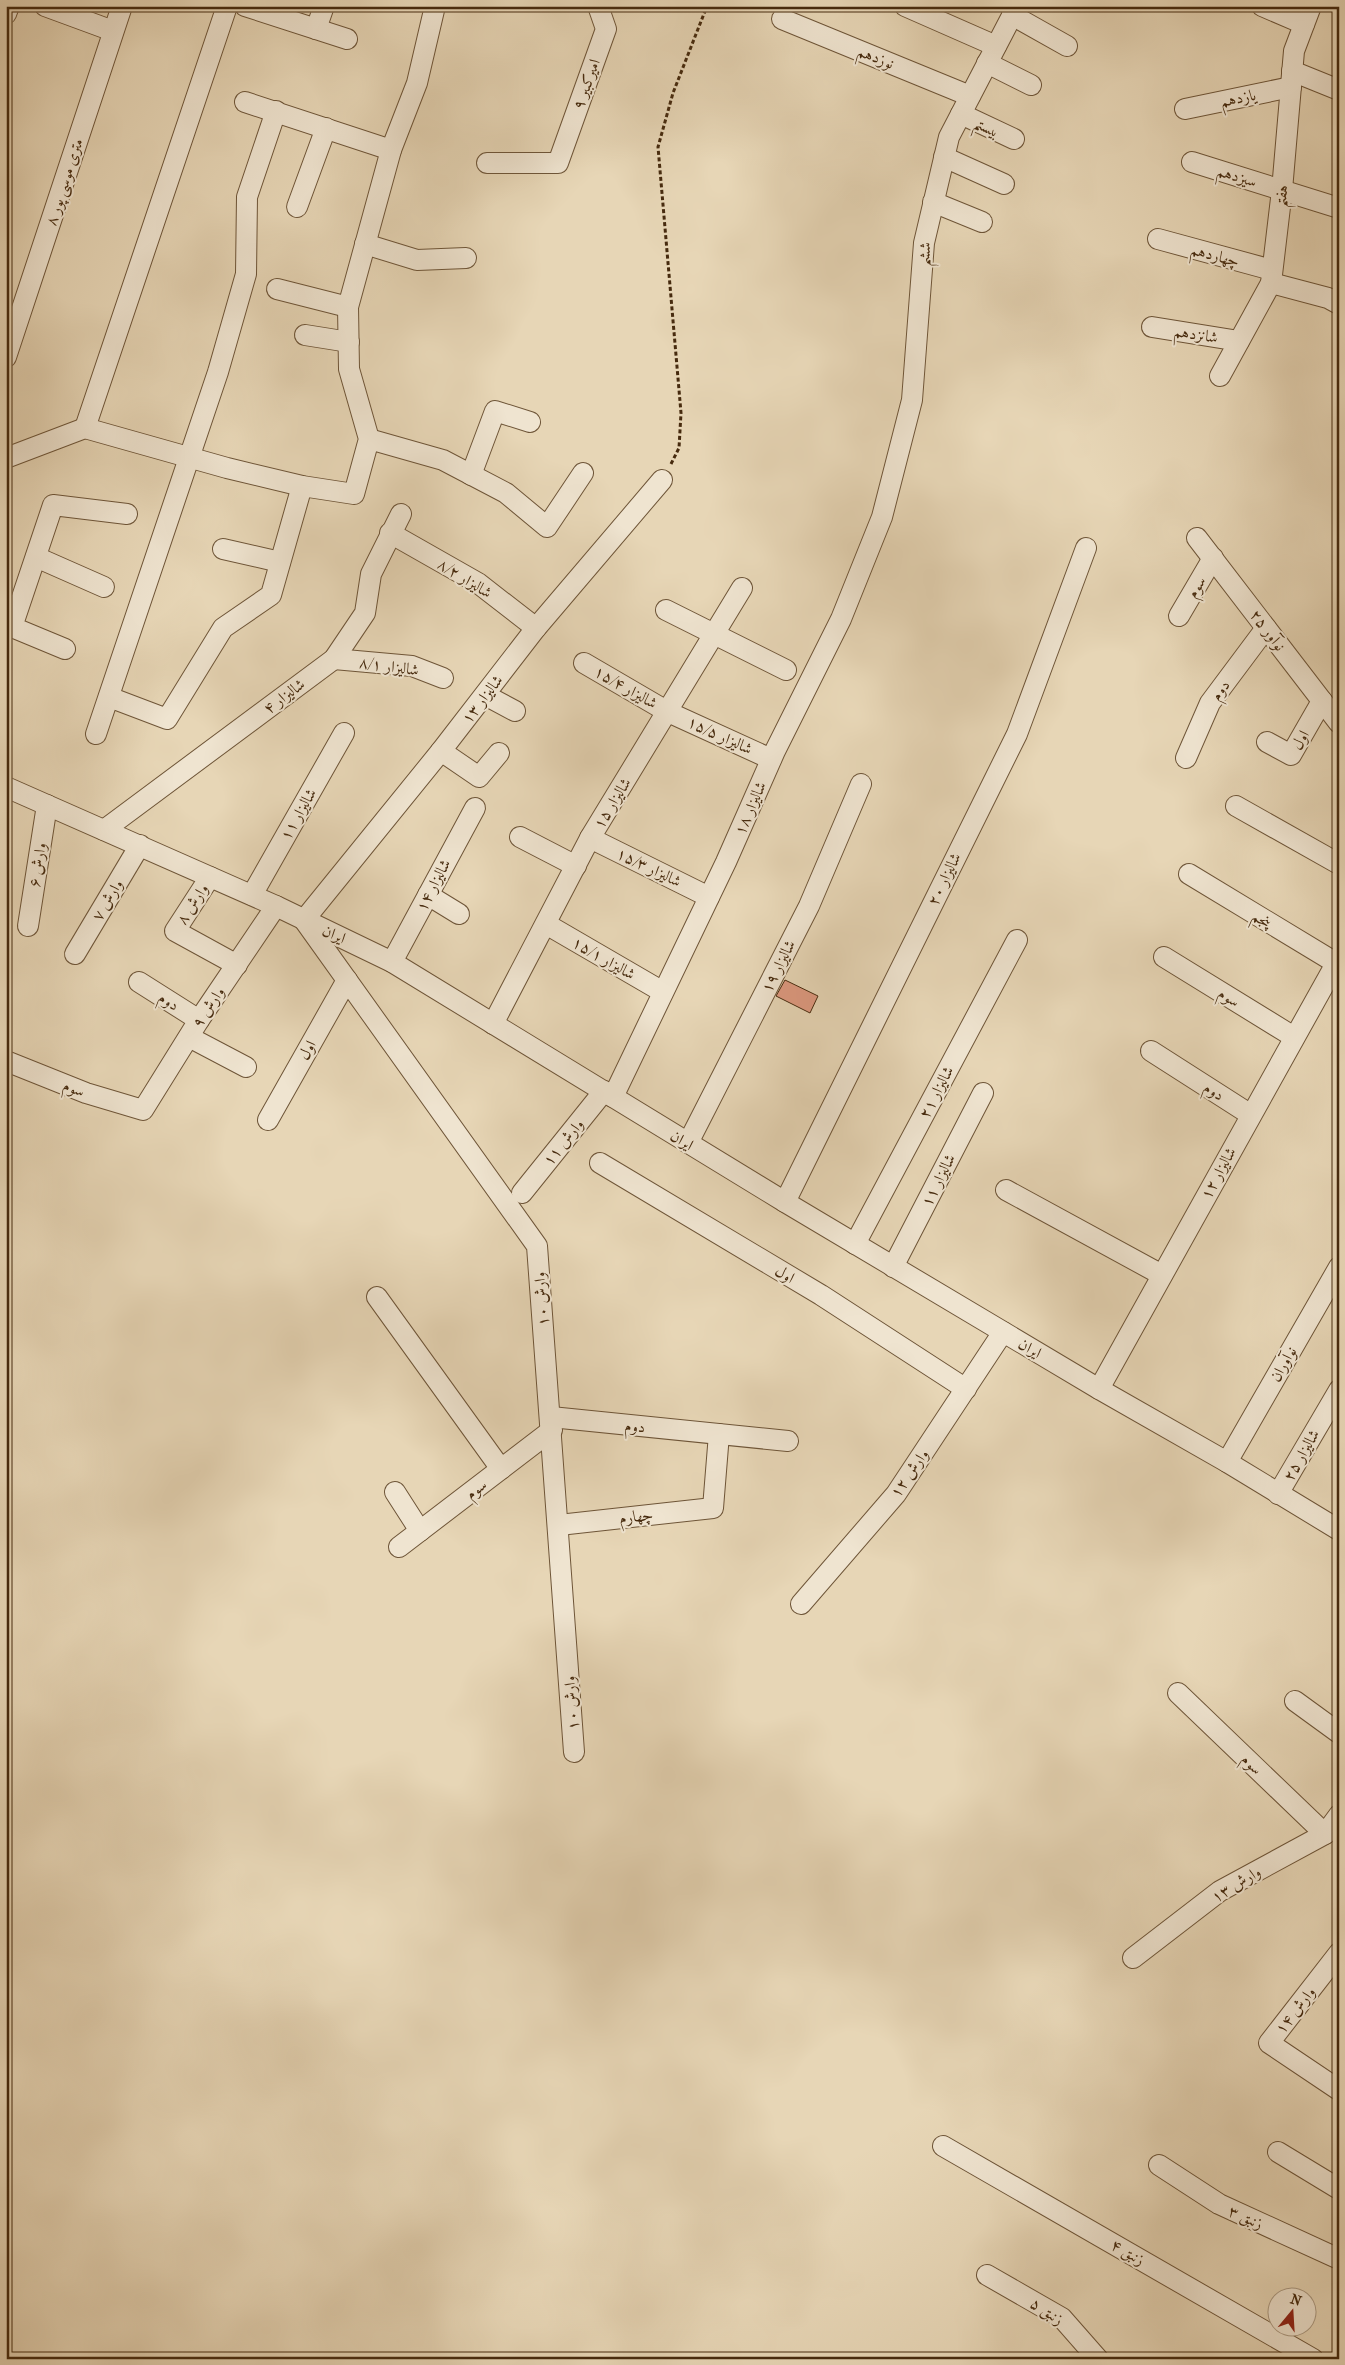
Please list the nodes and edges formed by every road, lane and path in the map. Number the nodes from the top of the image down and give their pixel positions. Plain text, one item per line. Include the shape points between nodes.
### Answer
1 (9, 6) edge
2 (45, 6) edge
3 (122, 6) edge
4 (227, 6) edge
5 (245, 6) edge
6 (324, 6) edge
7 (435, 6) edge
8 (598, 6) edge
9 (707, 6) edge
10 (905, 6) edge
11 (1262, 6) edge
12 (1014, 11) edge
13 (6, 14) edge
14 (1307, 15) edge
15 (782, 19) dead end
16 (316, 29) junction
17 (113, 31) junction
18 (347, 39) dead end
19 (1067, 46) dead end
20 (992, 54) junction
21 (1291, 79) junction
22 (1031, 85) dead end
23 (1339, 90) edge
24 (970, 96) junction
25 (245, 102) dead end
26 (1185, 109) dead end
27 (276, 112) junction
28 (961, 114) junction
29 (326, 128) junction
30 (1014, 140) dead end
31 (391, 150) junction
32 (944, 157) junction
33 (1192, 162) dead end
34 (487, 164) dead end
35 (1004, 184) dead end
36 (1282, 190) junction
37 (933, 202) junction
38 (296, 207) dead end
39 (1339, 208) edge
40 (982, 222) dead end
41 (1158, 239) dead end
42 (365, 244) junction
43 (466, 258) dead end
44 (1272, 276) junction
45 (277, 288) dead end
46 (1339, 304) edge
47 (348, 306) junction
48 (1152, 326) dead end
49 (305, 334) dead end
50 (1240, 341) junction
51 (349, 342) junction
52 (7, 353) edge
53 (1220, 376) dead end
54 (530, 422) dead end
55 (85, 428) junction
56 (368, 439) junction
57 (6, 458) edge
58 (190, 458) junction
59 (583, 473) dead end
60 (471, 475) junction
61 (662, 480) joint
62 (302, 486) junction
63 (127, 514) dead end
64 (401, 514) dead end
65 (882, 517) joint
66 (390, 533) junction
67 (1197, 538) dead end
68 (1086, 548) dead end
69 (223, 549) dead end
70 (36, 557) junction
71 (1213, 558) junction
72 (280, 562) junction
73 (104, 587) dead end
74 (742, 588) dead end
75 (13, 606) edge
76 (666, 610) dead end
77 (1179, 616) dead end
78 (536, 628) junction
79 (1266, 628) junction
80 (715, 633) junction
81 (65, 649) dead end
82 (334, 659) junction
83 (584, 663) dead end
84 (786, 670) dead end
85 (443, 678) dead end
86 (485, 695) junction
87 (109, 697) junction
88 (1322, 701) junction
89 (515, 711) dead end
90 (668, 712) junction
91 (1339, 723) edge
92 (344, 733) dead end
93 (96, 734) dead end
94 (1267, 742) dead end
95 (441, 751) junction
96 (499, 753) dead end
97 (1186, 758) dead end
98 (771, 759) junction
99 (861, 784) dead end
100 (6, 787) edge
101 (47, 804) junction
102 (1236, 806) dead end
103 (475, 808) dead end
104 (104, 830) junction
105 (520, 836) dead end
106 (590, 838) junction
107 (140, 845) junction
108 (1339, 864) edge
109 (576, 866) junction
110 (1188, 874) dead end
111 (210, 877) junction
112 (252, 895) junction
113 (428, 895) junction
114 (709, 896) junction
115 (276, 906) junction
116 (459, 914) dead end
117 (304, 920) junction
118 (546, 924) junction
119 (28, 926) dead end
120 (1017, 940) dead end
121 (75, 954) dead end
122 (1164, 957) dead end
123 (392, 962) junction
124 (238, 965) junction
125 (1335, 970) edge
126 (347, 980) junction
127 (139, 982) dead end
128 (663, 992) junction
129 (493, 1024) junction
130 (194, 1028) junction
131 (1294, 1037) junction
132 (1151, 1051) dead end
133 (6, 1061) edge
134 (246, 1068) dead end
135 (608, 1094) junction
136 (983, 1094) dead end
137 (143, 1110) joint
138 (1251, 1115) junction
139 (268, 1120) dead end
140 (688, 1143) junction
141 (600, 1163) dead end
142 (1006, 1190) dead end
143 (522, 1192) dead end
144 (785, 1202) junction
145 (855, 1244) junction
146 (1339, 1267) edge
147 (893, 1268) junction
148 (1162, 1275) junction
149 (377, 1296) dead end
150 (1003, 1332) junction
151 (966, 1389) junction
152 (1099, 1389) junction
153 (1339, 1390) edge
154 (551, 1424) junction
155 (719, 1434) junction
156 (788, 1441) dead end
157 (1227, 1462) junction
158 (501, 1469) junction
159 (395, 1492) dead end
160 (1278, 1494) junction
161 (559, 1525) junction
162 (1339, 1530) edge
163 (420, 1531) junction
164 (399, 1548) dead end
165 (800, 1604) dead end
166 (1178, 1693) dead end
167 (1296, 1700) dead end
168 (1339, 1733) edge
169 (574, 1752) dead end
170 (1339, 1815) edge
171 (1326, 1834) junction
172 (1339, 1954) edge
173 (1134, 1958) dead end
174 (1339, 2090) edge
175 (944, 2146) dead end
176 (1278, 2152) dead end
177 (1159, 2164) dead end
178 (1339, 2189) edge
179 (1339, 2259) edge
180 (987, 2275) dead end
181 (1098, 2359) edge
182 (1313, 2359) edge

1 - 13 street
2 - 17 street
3 - 17 street, ۸ متری موسی پور
4 - 55 street
5 - 16 street
6 - 16 street
7 - 31 street via 417,83
8 - 34 street, امیرکبیر ۹ via 606,29 558,162
9 - 61 path via 673,93 658,147 681,414 679,448
10 - 20 street
11 - 14 street
12 - 19 street
12 - 20 street, ششم
14 - 21 street, هفتم via 1294,51
15 - 24 street, نوزدهم
16 - 18 street
17 - 52 street, ۸ متری موسی پور
20 - 22 street
20 - 24 street, ششم
21 - 23 street
21 - 26 street, یازدهم
21 - 36 street, هفتم
24 - 28 street, ششم
25 - 27 street
27 - 29 street
27 - 58 street via 246,197 246,274
28 - 30 street, بیستم
28 - 32 street, ششم via 949,137
29 - 31 street
29 - 38 street
31 - 42 street
32 - 35 street
32 - 37 street, ششم
33 - 36 street, سیزدهم
36 - 39 street, سیزدهم
36 - 44 street, هفتم
37 - 40 street
37 - 65 street, ششم via 924,243 912,400
41 - 44 street, چهاردهم
42 - 43 street via 418,260
42 - 47 street
44 - 46 street, چهاردهم
44 - 50 street, هفتم
45 - 47 street
47 - 51 street
48 - 50 street, شانزدهم
49 - 51 street
50 - 53 street, هفتم
51 - 56 street via 350,369
54 - 60 street via 495,411
55 - 57 street
55 - 58 street
56 - 60 street via 443,460
56 - 62 street via 354,494
58 - 62 street
58 - 87 street
59 - 60 street via 547,526 506,494
61 - 78 street, شالیزار ۱۳
62 - 72 street
63 - 70 street via 53,504
64 - 66 street, شالیزار ۴
65 - 98 street, شالیزار ۱۸ via 840,619
66 - 78 street, شالیزار ۸/۲ via 478,584
66 - 82 street, شالیزار ۴ via 371,574 365,612
67 - 71 street, نوآور ۲۵
68 - 144 street, شالیزار ۲۰ via 1016,734
69 - 72 street
70 - 73 street
70 - 75 street
71 - 77 street, سوم
71 - 79 street, نوآور ۲۵
72 - 87 street via 271,595 223,628 166,719
74 - 80 street, شالیزار ۱۵
75 - 81 street via 12,627
76 - 80 street
78 - 86 street, شالیزار ۱۳
79 - 88 street, نوآور ۲۵
79 - 97 street, دوم via 1210,703
80 - 84 street
80 - 90 street, شالیزار ۱۵
82 - 85 street, شالیزار ۸/۱ via 412,666
82 - 104 street, شالیزار ۴
83 - 90 street, شالیزار ۱۵/۴
86 - 89 street
86 - 95 street, شالیزار ۱۳
87 - 93 street
88 - 91 street, نوآور ۲۵
88 - 94 street, اول via 1291,755
90 - 98 street, شالیزار ۱۵/۵
90 - 106 street, شالیزار ۱۵
92 - 112 street, شالیزار ۱۱
95 - 96 street via 479,777
95 - 117 street, شالیزار ۱۳
98 - 114 street, شالیزار ۱۸
99 - 140 street, شالیزار ۱۹ via 809,906
100 - 101 street, ایران
101 - 104 street, ایران
101 - 119 street, وارش ۶
102 - 108 street
103 - 113 street, شالیزار ۱۴
104 - 107 street, ایران
105 - 109 street
106 - 109 street, شالیزار ۱۵
106 - 114 street, شالیزار ۱۵/۳
107 - 111 street, ایران
107 - 121 street, وارش ۷
109 - 118 street, شالیزار ۱۵
110 - 125 street, پنجم
111 - 112 street, ایران
111 - 124 street, وارش ۸ via 174,931
112 - 115 street, ایران
113 - 116 street
113 - 123 street, شالیزار ۱۴
114 - 128 street, شالیزار ۱۸
115 - 117 street, ایران
115 - 124 street, وارش ۹
117 - 123 street, ایران
117 - 126 street, وارش ۱۰
118 - 128 street, شالیزار ۱۵/۱
118 - 129 street, شالیزار ۱۵
120 - 145 street, شالیزار ۲۱
122 - 131 street, سوم
123 - 129 street, ایران
124 - 130 street, وارش ۹
125 - 131 street, شالیزار ۱۲
126 - 139 street, اول
126 - 154 street, وارش ۱۰ via 537,1246
127 - 130 street, دوم
128 - 135 street, شالیزار ۱۸
129 - 135 street, ایران
130 - 134 street
130 - 137 street, وارش ۹
131 - 138 street, شالیزار ۱۲
132 - 138 street, دوم
133 - 137 street, سوم via 86,1094
135 - 140 street, ایران
135 - 143 street, وارش ۱۱
136 - 147 street, شالیزار ۱۱
138 - 148 street, شالیزار ۱۲
140 - 144 street, ایران
141 - 151 street, اول via 821,1295
142 - 148 street
144 - 145 street, ایران
145 - 147 street, ایران
146 - 157 street, نوآوران
147 - 150 street, ایران
148 - 152 street, شالیزار ۱۲
149 - 158 street
150 - 151 street, وارش ۱۲
150 - 152 street, ایران
151 - 165 street, وارش ۱۲ via 896,1494
152 - 157 street, ایران
153 - 160 street, شالیزار ۲۵
154 - 155 street, دوم
154 - 158 street, سوم
154 - 161 street, وارش ۱۰
155 - 156 street, دوم
155 - 161 street, چهارم via 713,1508
157 - 160 street, ایران
158 - 163 street, سوم
159 - 163 street
160 - 162 street, ایران
161 - 169 street, وارش ۱۰
163 - 164 street, سوم
166 - 171 street, سوم
167 - 168 street
170 - 171 street, وارش ۱۳
171 - 173 street, وارش ۱۳ via 1220,1891
172 - 174 street, وارش ۱۴ via 1269,2043
175 - 182 street, زنبق ۴
176 - 178 street
177 - 179 street, زنبق ۳ via 1219,2204
180 - 181 street, زنبق ۵ via 1062,2318

